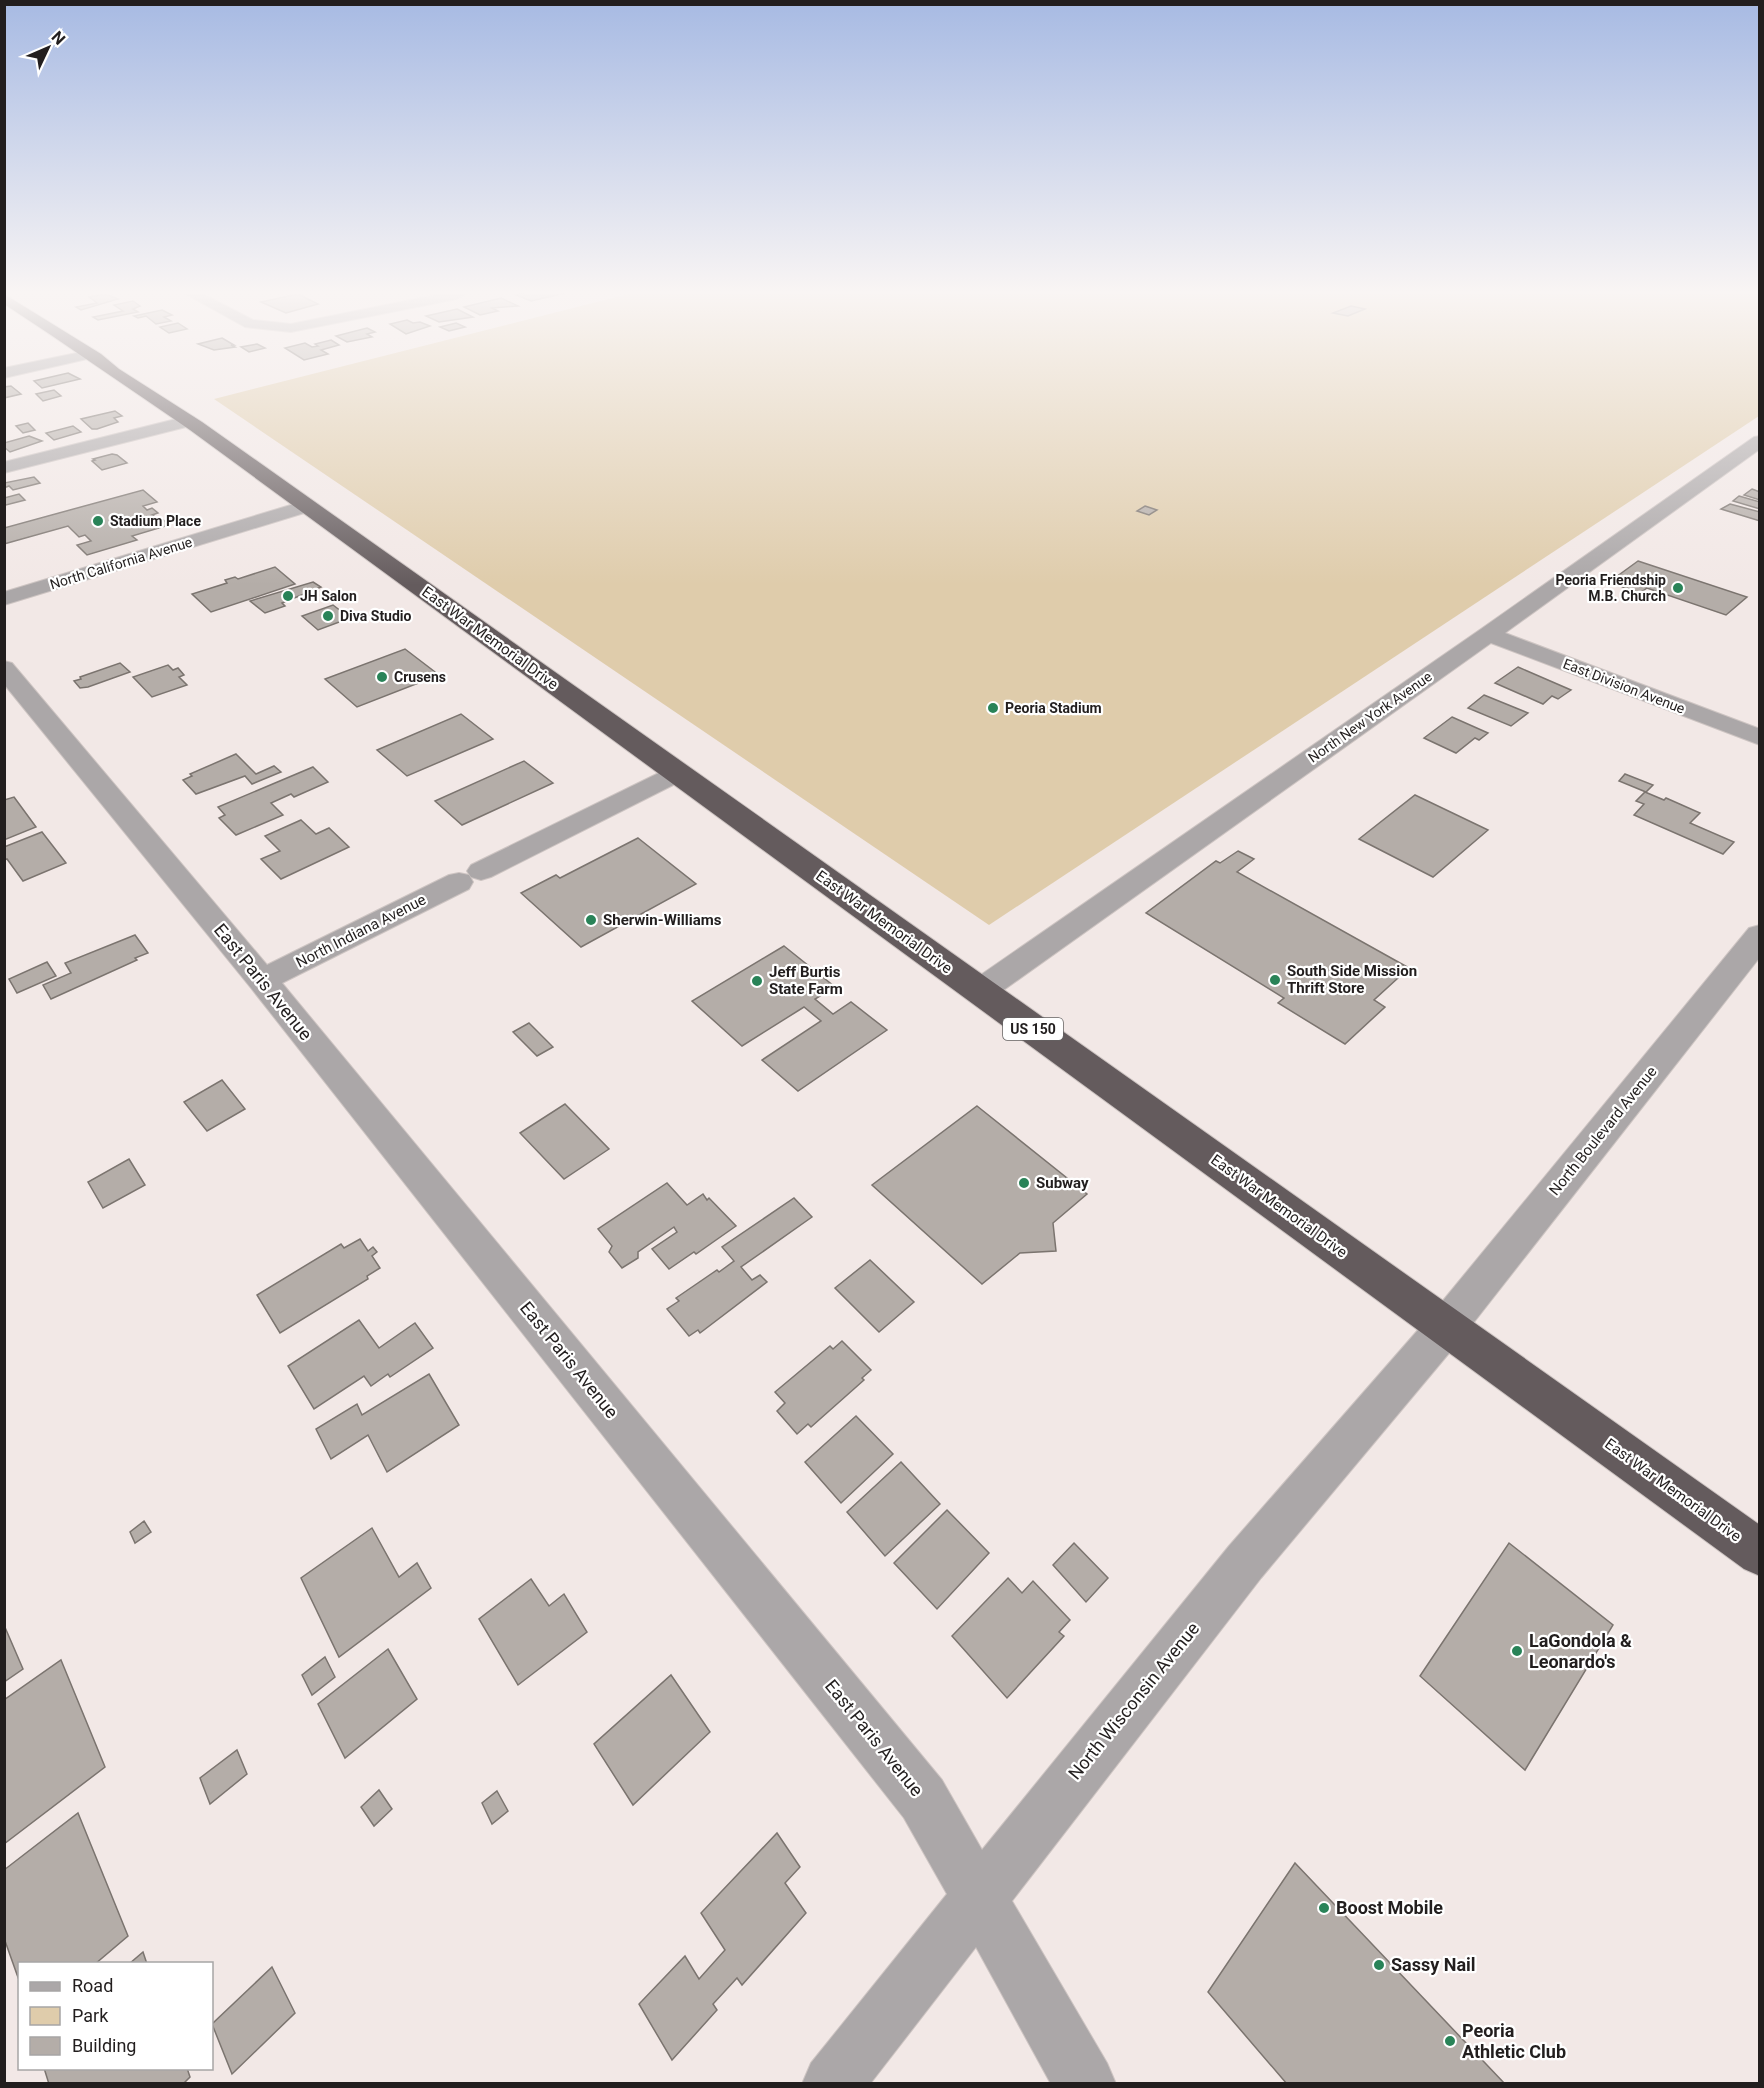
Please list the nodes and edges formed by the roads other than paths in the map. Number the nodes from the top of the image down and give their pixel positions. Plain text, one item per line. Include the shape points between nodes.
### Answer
1 (141, 389) edge
2 (188, 420) junction
3 (1760, 441) edge
4 (4, 468) edge
5 (307, 506) junction
6 (4, 599) edge
7 (1489, 634) junction
8 (4, 668) edge
9 (1760, 738) edge
10 (678, 773) junction
11 (1760, 935) edge
12 (262, 980) junction
13 (980, 991) junction
14 (1446, 1327) junction
15 (1760, 1553) edge
16 (979, 1896) junction
17 (832, 2084) edge
18 (1086, 2084) edge

1 - 2 highway, East War Memorial Drive / US 150
2 - 4 street
2 - 5 highway, East War Memorial Drive / US 150
3 - 7 street, North New York Avenue
5 - 6 street, North California Avenue
5 - 10 highway, East War Memorial Drive / US 150
7 - 9 street, East Division Avenue
7 - 13 street, North New York Avenue
8 - 12 street, East Paris Avenue
10 - 12 street, North Indiana Avenue
10 - 13 highway, East War Memorial Drive / US 150
11 - 14 street, North Boulevard Avenue
12 - 16 street, East Paris Avenue via 923,1799
13 - 14 highway, East War Memorial Drive / US 150
14 - 15 highway, East War Memorial Drive / US 150
14 - 16 street, North Wisconsin Avenue via 1245,1562
16 - 17 street, North Wisconsin Avenue
16 - 18 street, East Paris Avenue

